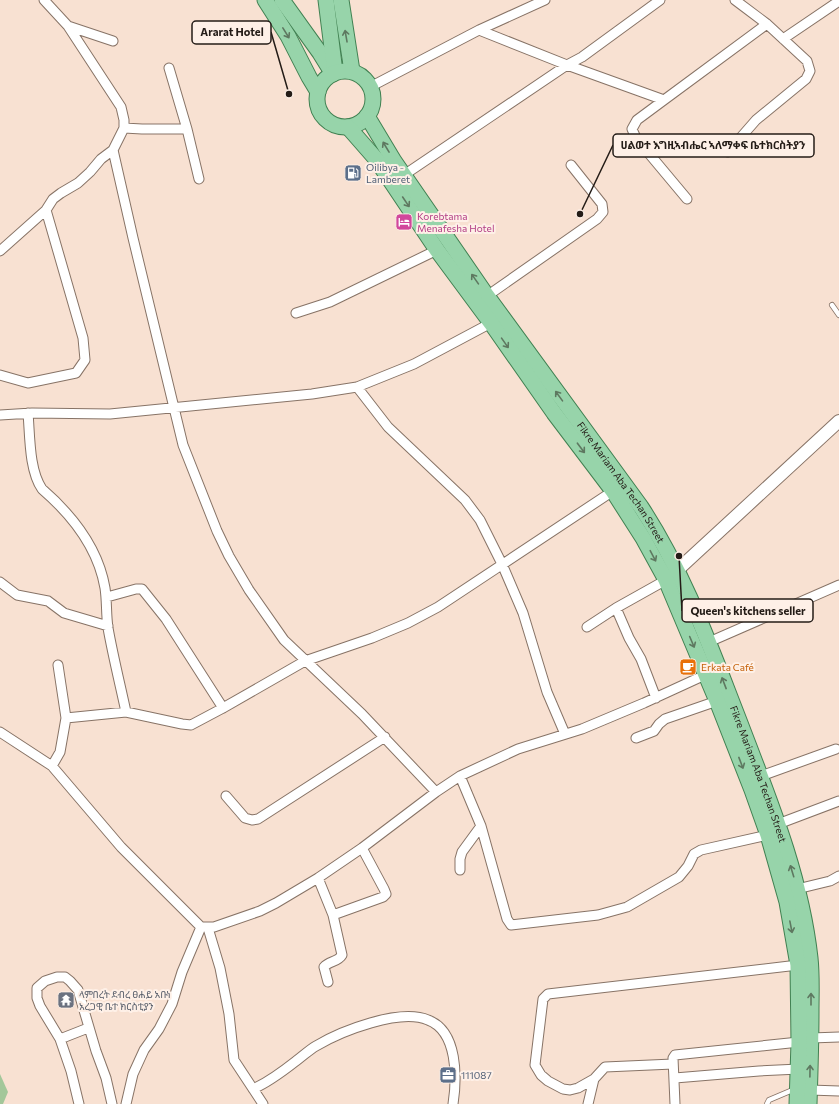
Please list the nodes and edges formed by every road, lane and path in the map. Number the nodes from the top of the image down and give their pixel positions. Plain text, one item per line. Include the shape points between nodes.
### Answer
1 (44, 0) edge
2 (265, 0) edge
3 (282, 0) edge
4 (326, 0) edge
5 (341, 0) edge
6 (545, 0) edge
7 (660, 0) edge
8 (735, 0) edge
9 (839, 1) edge
10 (767, 24) junction
11 (68, 26) junction
12 (479, 30) junction
13 (783, 39) junction
14 (113, 41) dead end
15 (567, 65) junction
16 (169, 68) dead end
17 (352, 71) junction
18 (334, 74) junction
19 (370, 86) junction
20 (318, 92) junction
21 (664, 100) junction
22 (368, 116) junction
23 (348, 127) junction
24 (124, 128) junction
25 (187, 129) junction
26 (113, 150) junction
27 (728, 152) dead end
28 (571, 165) dead end
29 (404, 175) junction
30 (199, 179) dead end
31 (687, 199) dead end
32 (46, 210) junction
33 (437, 250) junction
34 (0, 251) edge
35 (487, 296) junction
36 (832, 305) dead end
37 (296, 313) dead end
38 (839, 315) edge
39 (491, 323) junction
40 (0, 375) edge
41 (357, 387) junction
42 (174, 407) junction
43 (28, 413) junction
44 (0, 415) edge
45 (839, 421) edge
46 (613, 491) junction
47 (502, 564) junction
48 (672, 576) junction
49 (0, 582) edge
50 (839, 585) edge
51 (107, 597) junction
52 (616, 608) junction
53 (108, 626) junction
54 (587, 627) dead end
55 (709, 642) junction
56 (305, 661) junction
57 (58, 665) dead end
58 (705, 675) junction
59 (656, 698) junction
60 (717, 701) junction
61 (223, 708) junction
62 (126, 712) junction
63 (66, 718) junction
64 (0, 732) edge
65 (565, 734) junction
66 (385, 737) junction
67 (636, 738) dead end
68 (836, 749) dead end
69 (52, 766) junction
70 (460, 776) junction
71 (759, 783) junction
72 (436, 792) junction
73 (226, 796) dead end
74 (839, 801) edge
75 (481, 826) junction
76 (773, 830) junction
77 (362, 848) junction
78 (460, 870) dead end
79 (839, 876) edge
80 (318, 878) junction
81 (797, 889) junction
82 (333, 915) junction
83 (204, 927) junction
84 (798, 965) junction
85 (328, 982) dead end
86 (88, 1028) junction
87 (839, 1037) edge
88 (60, 1039) junction
89 (805, 1040) junction
90 (674, 1064) junction
91 (799, 1069) junction
92 (675, 1078) junction
93 (594, 1079) junction
94 (253, 1089) junction
95 (839, 1091) edge
96 (803, 1099) edge
97 (79, 1104) edge
98 (112, 1104) edge
99 (126, 1104) edge
100 (262, 1104) edge
101 (453, 1104) edge
102 (588, 1104) edge
103 (675, 1104) edge
104 (767, 1104) edge

1 - 11 street
2 -> 20 main road
3 - 18 main road
4 - 18 main road
17 -> 5 main road
6 - 12 street
7 - 15 street via 582,57
8 - 10 street
9 - 13 street
10 - 13 street
10 - 21 street
11 - 14 street
11 - 24 street via 121,107
12 - 15 street
12 - 19 street
13 - 27 street via 806,61 810,71 806,79 756,120
15 - 21 street
15 - 29 street
16 - 25 street
17 - 18 main road
17 - 19 main road via 364,78
18 - 20 main road via 327,78
19 - 22 main road via 373,101
20 - 23 main road via 319,110 324,117 330,123
21 - 31 street via 637,120 632,129 636,138
22 - 23 main road
29 -> 22 main road, Fikre Mariam Aba Techan Street
23 -> 33 main road, Fikre Mariam Aba Techan Street via 376,158
24 - 25 street
24 - 26 street
25 - 30 street
26 - 32 street via 78,183 53,199
26 - 42 street
28 - 35 street via 602,204 603,212 597,219
35 -> 29 main road, Fikre Mariam Aba Techan Street
32 - 34 street
32 - 40 street via 83,338 84,360 76,373 28,383
33 - 37 street via 330,302
33 - 39 main road, Fikre Mariam Aba Techan Street
48 -> 35 main road, Fikre Mariam Aba Techan Street via 657,531
36 - 38 lane
39 - 41 street via 414,364
39 -> 46 main road, Fikre Mariam Aba Techan Street
41 - 42 street via 312,394
41 - 47 street via 388,427 465,500 480,520
42 - 43 street via 110,414
42 - 56 street via 183,445 229,556 284,640
43 - 44 street
43 - 51 street via 38,483 77,524 92,548 101,569
45 - 48 street
46 - 47 street
46 -> 48 main road, Fikre Mariam Aba Techan Street via 643,538
47 - 56 street via 438,607 408,623
47 - 65 street via 523,613 547,692
48 - 52 street
48 - 55 main road, Fikre Mariam Aba Techan Street
48 -> 58 main road, Fikre Mariam Aba Techan Street
49 - 53 street via 17,596 48,602 64,613
50 - 55 street
51 - 53 street
51 - 61 street via 142,589 166,619
52 - 54 street
52 - 59 street via 641,659
53 - 62 street
71 -> 55 main road, Fikre Mariam Aba Techan Street
56 - 61 street
56 - 66 street
57 - 63 street
58 - 59 street
58 - 60 main road, Fikre Mariam Aba Techan Street
59 - 65 street
60 - 67 street via 664,719 654,731
60 -> 71 main road, Fikre Mariam Aba Techan Street
61 - 62 street via 191,724
62 - 63 street
63 - 69 street via 60,752
64 - 69 street
65 - 70 street via 518,749
66 - 72 street
66 - 73 street via 258,818 245,818
68 - 71 street
69 - 83 street via 121,847
70 - 72 street
70 - 75 street
71 - 76 main road, Fikre Mariam Aba Techan Street
72 - 77 street
74 - 76 street
75 - 76 street via 507,920 511,925 598,916 627,907 679,877 694,854 701,850
75 - 78 street via 462,852
81 -> 76 main road, Fikre Mariam Aba Techan Street
76 -> 84 main road, Fikre Mariam Aba Techan Street
77 - 80 street
77 - 82 street via 386,894
79 - 81 street via 830,881
80 - 82 street
80 - 83 street via 260,911 214,927
89 -> 81 main road, Fikre Mariam Aba Techan Street via 810,960
82 - 85 street via 342,955 324,967
83 - 94 street via 220,968 228,1006 234,1060
83 - 99 street via 182,972 172,1004 144,1050 133,1074
84 - 89 main road, Fikre Mariam Aba Techan Street
84 - 93 street via 548,994 543,999 535,1065 541,1075 564,1090 578,1088
86 - 88 street
86 - 88 street via 78,990 70,981 65,977 57,977 45,981 37,988 36,993 40,1006
86 - 98 street via 106,1078
87 - 89 street
88 - 97 street
89 - 90 street via 678,1054 673,1058
89 - 91 main road, Fikre Mariam Aba Techan Street
96 -> 89 main road, Fikre Mariam Aba Techan Street
90 - 92 street
90 - 93 street via 605,1067
91 - 92 street
91 - 96 main road, Fikre Mariam Aba Techan Street
92 - 103 street
93 - 102 street
94 - 100 street
94 - 101 street via 268,1082 315,1046 387,1018 408,1016 428,1020 444,1031 454,1056
95 - 96 street
96 - 104 lane via 769,1100

